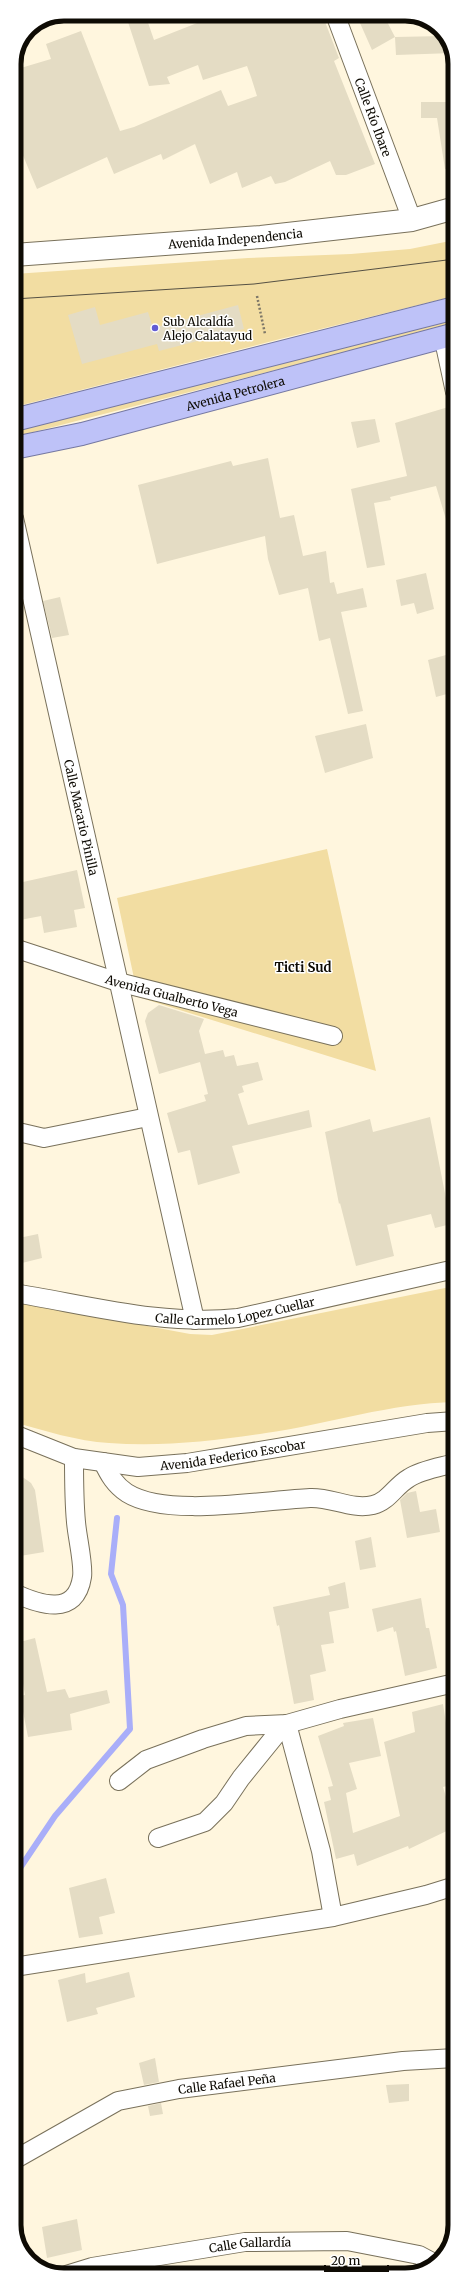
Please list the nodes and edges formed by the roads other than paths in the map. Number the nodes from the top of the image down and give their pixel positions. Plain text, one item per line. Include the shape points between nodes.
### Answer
1 (338, 21) edge
2 (448, 210) edge
3 (412, 220) junction
4 (21, 254) edge
5 (448, 310) edge
6 (448, 335) edge
7 (21, 418) edge
8 (21, 447) edge
9 (21, 549) edge
10 (21, 950) edge
11 (118, 982) junction
12 (333, 1036) dead end
13 (148, 1117) junction
14 (21, 1133) edge
15 (448, 1271) edge
16 (21, 1294) edge
17 (195, 1320) junction
18 (448, 1422) edge
19 (21, 1437) edge
20 (74, 1458) junction
21 (103, 1462) junction
22 (448, 1465) edge
23 (21, 1596) edge
24 (448, 1684) edge
25 (288, 1724) junction
26 (119, 1781) dead end
27 (158, 1838) dead end
28 (448, 1888) edge
29 (332, 1917) junction
30 (21, 1966) edge
31 (448, 2059) edge
32 (21, 2156) edge
33 (429, 2260) edge
34 (89, 2268) edge

1 - 3 street, Calle Río Ibare
2 - 3 street, Avenida Independencia
3 - 4 street, Avenida Independencia via 261,237
5 - 7 highway
6 - 8 highway, Avenida Petrolera via 82,434
9 - 11 street, Calle Macario Pinilla
10 - 11 street, Avenida Gualberto Vega
11 - 12 street, Avenida Gualberto Vega
11 - 13 street, Calle Macario Pinilla
13 - 14 street via 44,1138
13 - 17 street, Calle Macario Pinilla
15 - 17 street, Calle Carmelo Lopez Cuellar via 238,1318
16 - 17 street, Calle Carmelo Lopez Cuellar via 146,1317
18 - 21 street, Avenida Federico Escobar via 187,1464 138,1467
19 - 20 street, Avenida Federico Escobar
20 - 21 street, Avenida Federico Escobar
20 - 23 street via 74,1508 82,1576 78,1592 70,1601 58,1605 40,1603
21 - 22 street via 111,1479 128,1493 148,1501 178,1505 256,1504 312,1498 331,1500 353,1507 373,1505 387,1498 409,1477
24 - 25 street
25 - 26 street via 246,1726 203,1739 146,1760
25 - 27 street via 275,1736 224,1803 205,1822
25 - 29 street via 321,1851
28 - 29 street
29 - 30 street
31 - 32 street, Calle Rafael Peña via 179,2089 118,2101
33 - 34 street, Calle Gallardía via 419,2255 347,2241 245,2242

